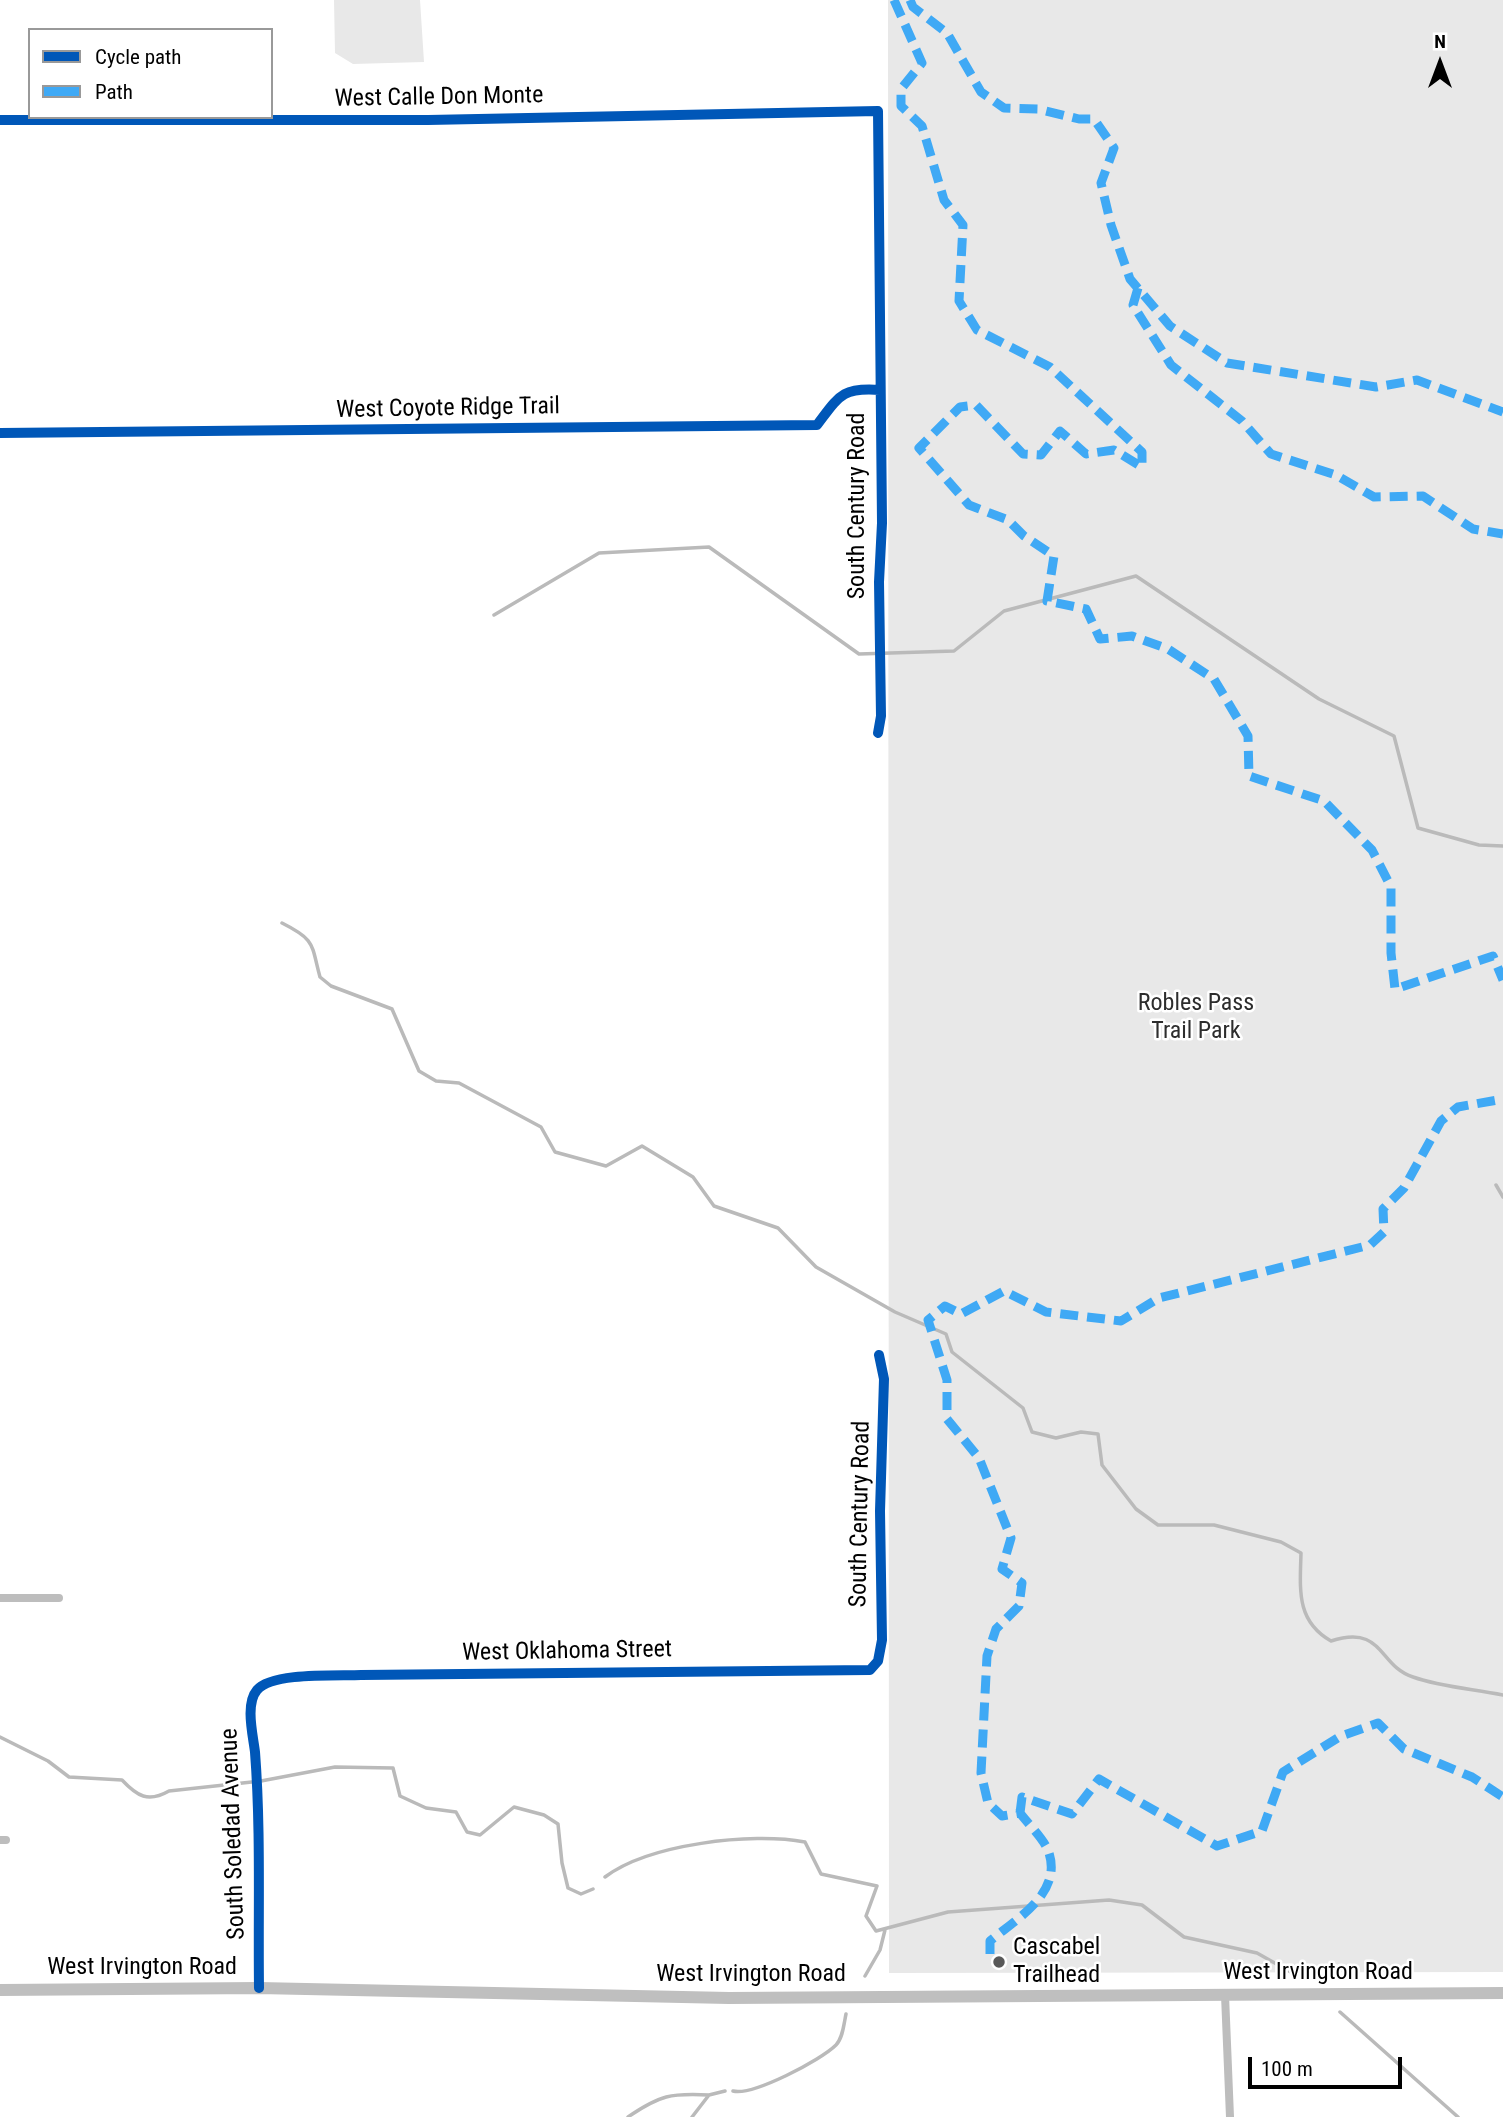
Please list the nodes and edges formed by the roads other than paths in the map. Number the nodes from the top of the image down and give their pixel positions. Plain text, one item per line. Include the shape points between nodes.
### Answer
1 (878, 111) joint
2 (0, 120) edge
3 (880, 390) junction
4 (0, 433) edge
5 (878, 733) dead end
6 (879, 1356) dead end
7 (0, 1598) edge
8 (59, 1598) dead end
9 (870, 1670) joint
10 (264, 1683) joint
11 (259, 1988) junction
12 (0, 1990) edge
13 (1503, 1993) edge
14 (1225, 1995) junction
15 (1230, 2117) edge

1 - 2 street, West Calle Don Monte via 428,120
1 - 3 street, South Century Road
3 - 4 street, West Coyote Ridge Trail via 855,388 839,396 817,425
3 - 5 street, South Century Road
6 - 9 street, South Century Road via 884,1379 882,1640 878,1661
7 - 8 street
9 - 10 street, West Oklahoma Street via 361,1675
10 - 11 street, South Soledad Avenue via 251,1706
11 - 12 main road, West Irvington Road
11 - 14 main road, West Irvington Road via 729,1998
13 - 14 main road, West Irvington Road
14 - 15 street

